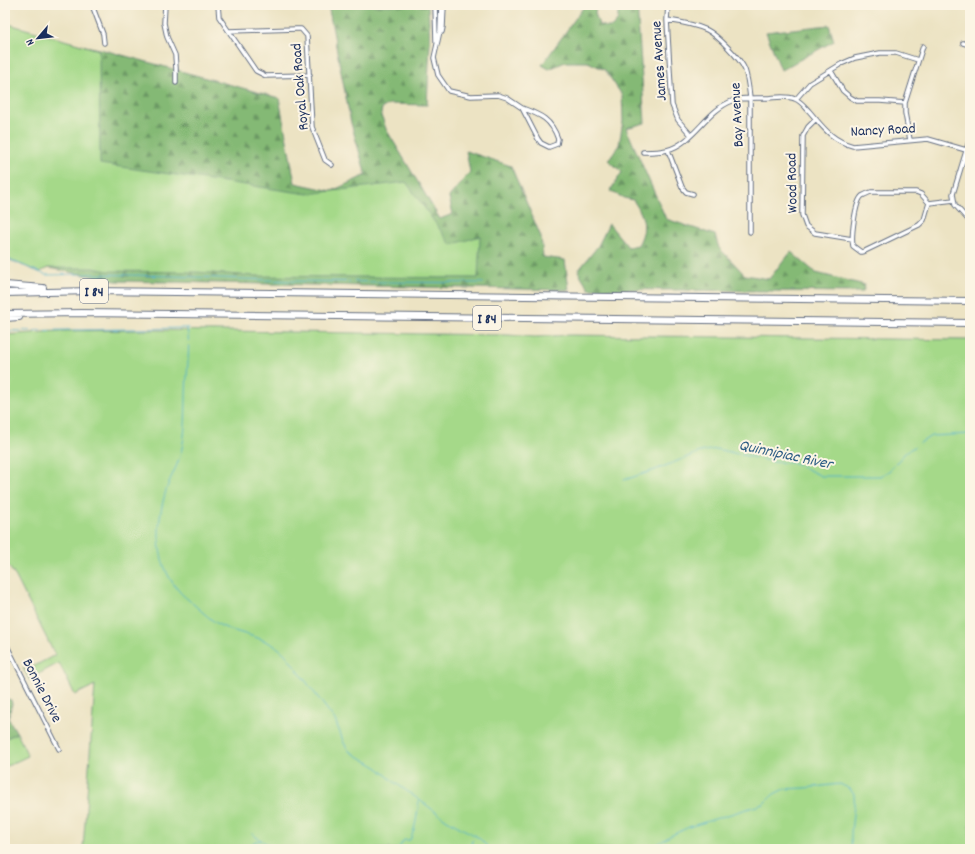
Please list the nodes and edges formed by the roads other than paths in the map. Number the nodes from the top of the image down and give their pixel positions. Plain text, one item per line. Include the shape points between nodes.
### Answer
1 (92, 5) edge
2 (165, 5) edge
3 (218, 5) edge
4 (436, 5) edge
5 (441, 5) edge
6 (444, 5) edge
7 (668, 5) edge
8 (667, 20) junction
9 (229, 31) junction
10 (104, 43) dead end
11 (963, 43) dead end
12 (436, 44) junction
13 (923, 46) dead end
14 (970, 46) edge
15 (918, 60) junction
16 (831, 70) junction
17 (310, 75) junction
18 (176, 83) dead end
19 (750, 98) junction
20 (796, 99) junction
21 (905, 102) junction
22 (522, 108) junction
23 (816, 120) junction
24 (691, 135) junction
25 (970, 138) edge
26 (910, 140) junction
27 (668, 150) junction
28 (966, 150) junction
29 (643, 152) dead end
30 (332, 165) dead end
31 (693, 194) dead end
32 (954, 200) junction
33 (929, 203) junction
34 (970, 222) edge
35 (750, 232) dead end
36 (852, 239) junction
37 (5, 285) edge
38 (58, 291) junction
39 (5, 292) edge
40 (970, 301) edge
41 (42, 313) junction
42 (5, 314) edge
43 (5, 318) edge
44 (970, 323) edge
45 (5, 642) edge
46 (59, 749) dead end

1 - 10 street
2 - 18 street via 164,23 175,55
3 - 9 street via 219,17
4 - 12 street
5 - 12 street via 440,31
6 - 12 street via 443,27
7 - 8 street, James Avenue
8 - 19 street, Bay Avenue via 708,30 737,56 745,69
8 - 24 street, James Avenue via 672,105 678,120
9 - 17 street via 256,71 266,76
9 - 17 street, Royal Oak Road via 301,29 307,36
11 - 14 street
12 - 22 street via 434,58 438,75 449,91 471,96 498,95 508,98
13 - 15 street
15 - 16 street via 896,53 880,53 855,58
15 - 21 street
16 - 20 street via 810,83
16 - 21 street via 843,91 857,101
17 - 30 street, Royal Oak Road via 312,127 325,160
19 - 20 street
19 - 24 street via 734,100 718,108
19 - 35 street, Bay Avenue
20 - 23 street, Nancy Road
21 - 26 street
22 - 22 street via 538,140 549,147 557,144 558,139 551,123
23 - 26 street, Nancy Road via 834,139 853,146
23 - 36 street, Wood Road via 803,136 802,214 806,226 815,233
24 - 27 street
25 - 28 street
26 - 28 street, Nancy Road via 928,139
27 - 29 street
27 - 31 street via 682,187 686,192
28 - 32 street via 954,189
32 - 33 street
32 - 34 street via 958,209
33 - 36 street via 924,220 919,224 866,251 855,249
33 - 36 street via 916,192 871,192 862,196 858,202
37 - 38 highway
38 - 39 highway, I 84
38 - 40 highway, I 84
41 - 42 highway, I 84
41 - 43 highway
41 - 44 highway, I 84
45 - 46 street, Bonnie Drive

